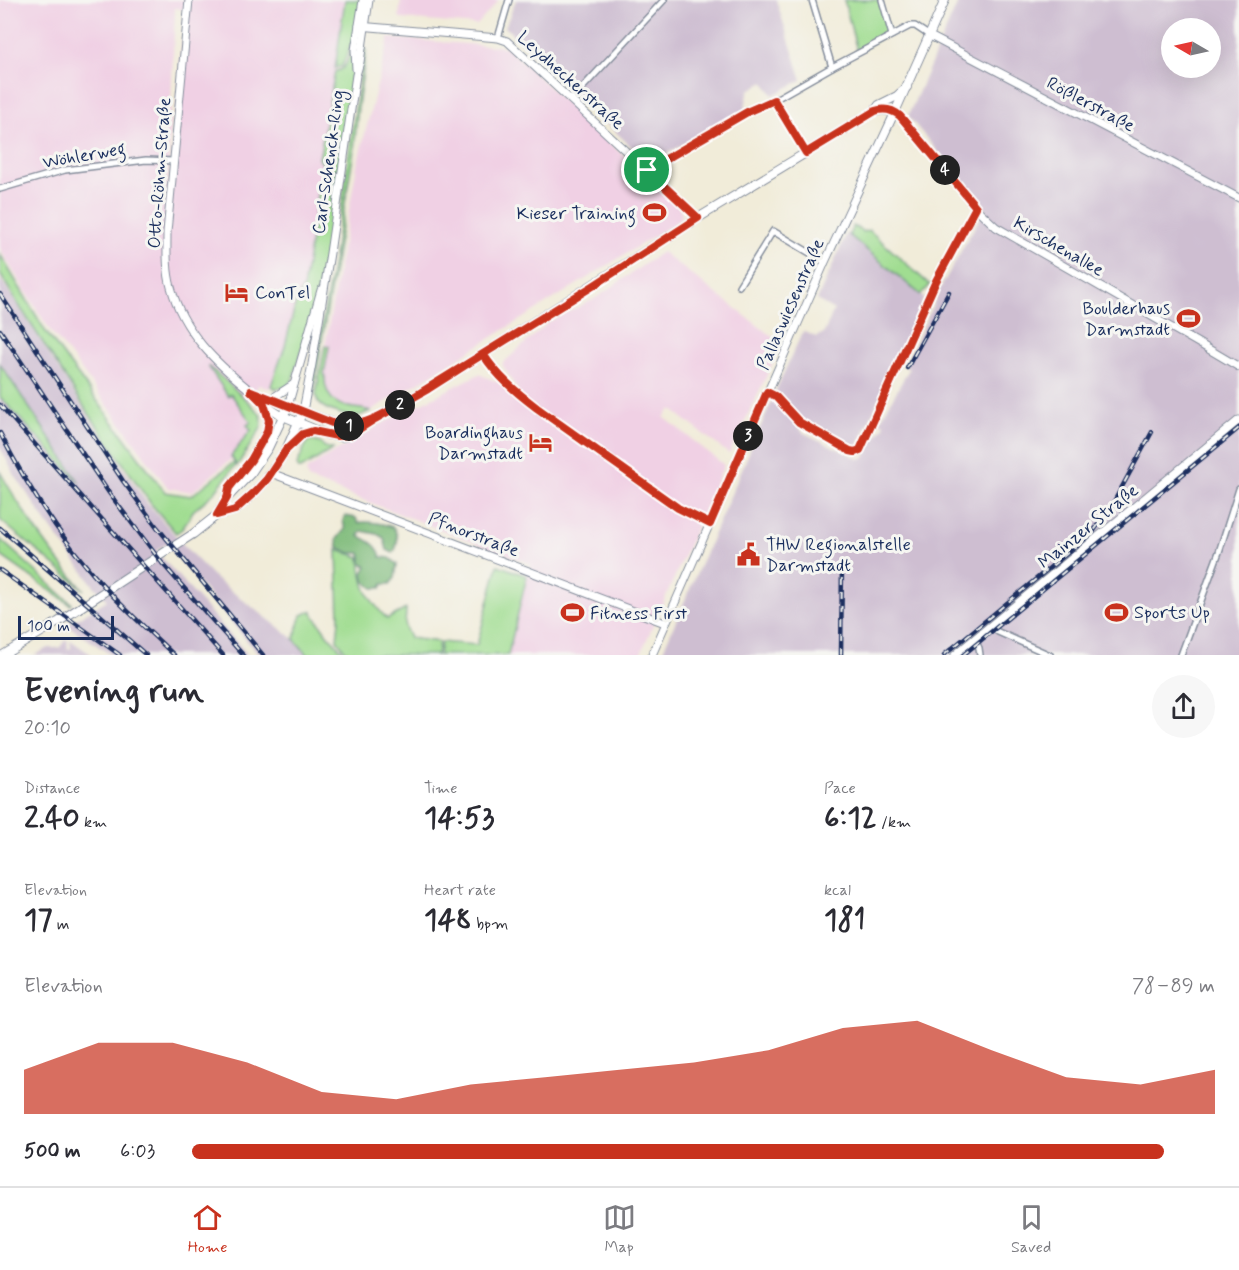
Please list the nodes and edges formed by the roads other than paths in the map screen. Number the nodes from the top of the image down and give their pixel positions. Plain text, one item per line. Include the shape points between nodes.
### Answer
1 (189, 0) edge
2 (363, 0) edge
3 (369, 0) edge
4 (509, 0) edge
5 (664, 0) edge
6 (812, 0) edge
7 (882, 0) edge
8 (945, 0) edge
9 (362, 26) junction
10 (892, 35) junction
11 (930, 36) junction
12 (498, 38) junction
13 (832, 67) junction
14 (907, 87) junction
15 (571, 100) junction
16 (774, 100) junction
17 (875, 111) junction
18 (895, 112) junction
19 (806, 153) junction
20 (174, 161) junction
21 (647, 170) junction
22 (0, 189) edge
23 (1239, 198) edge
24 (976, 207) junction
25 (698, 218) junction
26 (330, 253) junction
27 (825, 262) junction
28 (739, 286) dead end
29 (483, 354) junction
30 (1239, 367) edge
31 (295, 383) junction
32 (767, 392) junction
33 (268, 401) junction
34 (288, 406) junction
35 (303, 411) junction
36 (283, 416) junction
37 (375, 419) junction
38 (1239, 420) edge
39 (298, 422) junction
40 (320, 432) junction
41 (286, 450) junction
42 (257, 465) junction
43 (271, 473) junction
44 (1239, 489) edge
45 (227, 498) junction
46 (217, 515) junction
47 (710, 524) junction
48 (665, 623) junction
49 (990, 626) junction
50 (975, 639) junction
51 (3, 655) edge
52 (652, 655) edge
53 (955, 655) edge
54 (980, 655) edge
55 (1050, 655) edge
56 (1181, 655) edge

1 - 20 street, Otto-Röhm-Straße
2 - 9 street, Carl-Schenck-Ring
3 - 9 street, Carl-Schenck-Ring
4 - 12 street
5 - 15 street
6 - 13 street
7 - 10 street
8 - 11 main road, Pallaswiesenstraße
9 - 12 street, Leydheckerstraße
9 - 26 street, Carl-Schenck-Ring
10 - 11 street via 914,26
10 - 13 street
11 - 14 main road, Pallaswiesenstraße
11 - 23 street, Rößlerstraße
12 - 15 street, Leydheckerstraße via 513,46
13 - 16 street
14 - 17 main road
14 - 18 main road, Pallaswiesenstraße
15 - 21 street, Leydheckerstraße
16 - 19 street
16 - 21 street
17 - 18 main road
17 - 19 main road
18 - 24 street, Kirschenallee
18 - 27 street, Pallaswiesenstraße
19 - 25 main road
20 - 22 street, Wöhlerweg via 146,160 65,170
20 - 33 street, Otto-Röhm-Straße via 167,244 171,286 184,319 217,363
21 - 25 street, Leydheckerstraße
24 - 30 street, Kirschenallee via 1001,230
24 - 32 street via 936,281 860,450 850,451 799,422
25 - 29 main road
26 - 31 street, Carl-Schenck-Ring
26 - 35 street, Carl-Schenck-Ring
27 - 28 street via 774,231
27 - 32 street, Pallaswiesenstraße
29 - 37 main road
29 - 47 street via 496,372 537,408 678,508
31 - 33 street
31 - 34 street, Carl-Schenck-Ring
32 - 47 street, Pallaswiesenstraße
33 - 34 street, Otto-Röhm-Straße
33 - 36 street, Otto-Röhm-Straße
33 - 45 main road via 267,432 229,488
34 - 35 main road
34 - 36 main road
35 - 37 main road via 341,426
35 - 39 main road
36 - 39 main road
36 - 42 main road
37 - 40 main road via 345,437
38 - 49 street, Mainzer Straße
39 - 40 main road
39 - 41 main road
40 - 41 main road via 305,432
41 - 43 main road
42 - 43 main road
42 - 45 main road
43 - 46 main road via 235,510
43 - 48 street, Pfnorstraße
44 - 56 street
45 - 46 main road
46 - 51 main road
47 - 48 street, Pallaswiesenstraße
48 - 52 street, Pallaswiesenstraße
49 - 50 street, Mainzer Straße
49 - 55 street
50 - 53 street, Mainzer Straße
50 - 54 street

